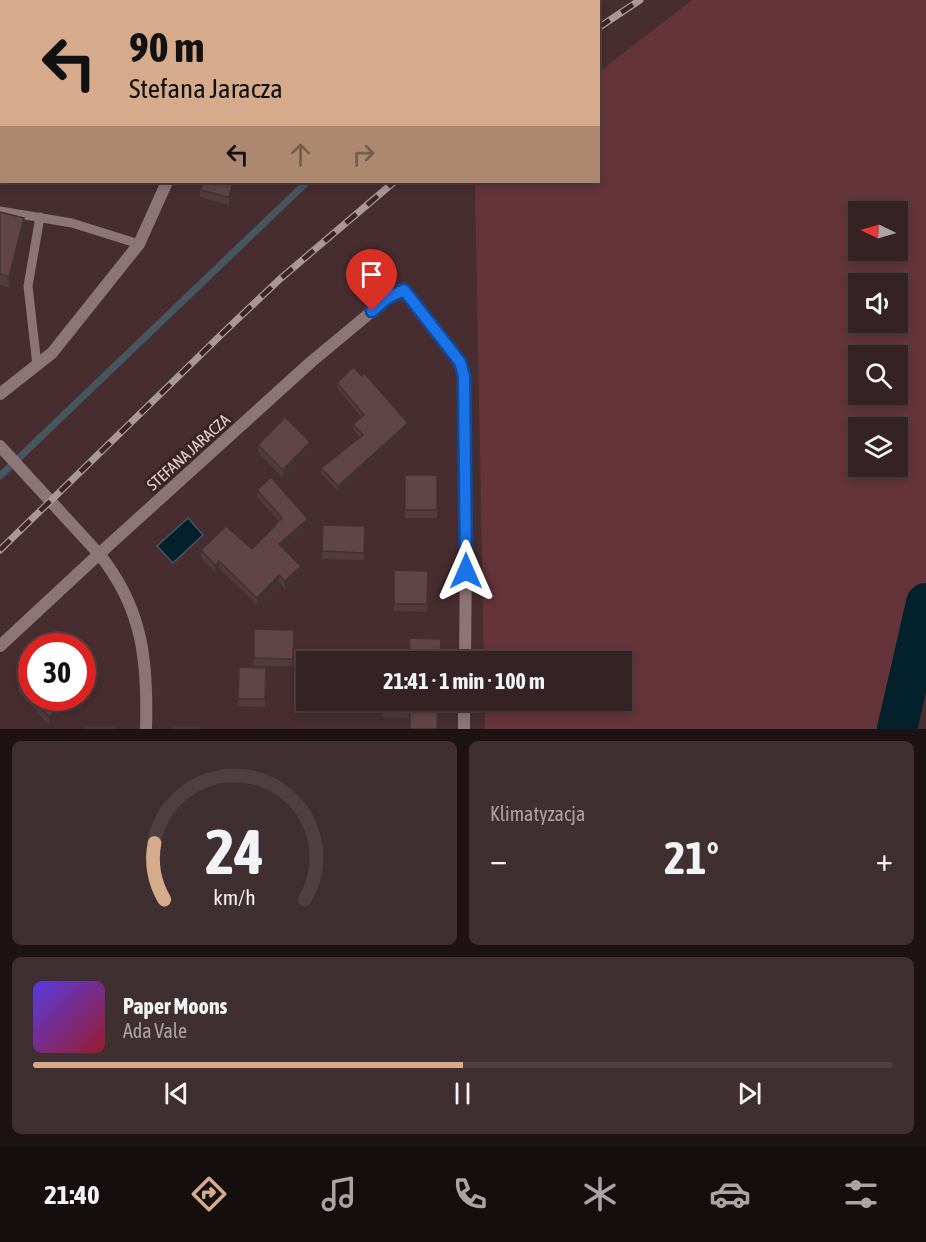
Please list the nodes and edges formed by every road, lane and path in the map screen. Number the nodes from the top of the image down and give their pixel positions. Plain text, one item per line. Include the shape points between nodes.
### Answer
1 (166, 183) edge
2 (0, 211) edge
3 (40, 218) junction
4 (139, 244) junction
5 (37, 365) junction
6 (0, 394) edge
7 (0, 447) edge
8 (99, 554) junction
9 (0, 646) edge
10 (465, 651) edge
11 (464, 711) edge
12 (146, 729) edge
13 (464, 729) edge

1 - 4 street
2 - 3 lane
3 - 4 lane via 72,223
3 - 5 lane via 28,286
4 - 5 street via 52,353
5 - 6 street
7 - 8 street
8 - 9 street, STEFANA JARACZA
8 - 10 street, STEFANA JARACZA via 311,362 387,298 404,290 460,362 464,376
8 - 12 street via 123,590 141,639 146,672
11 - 13 street

